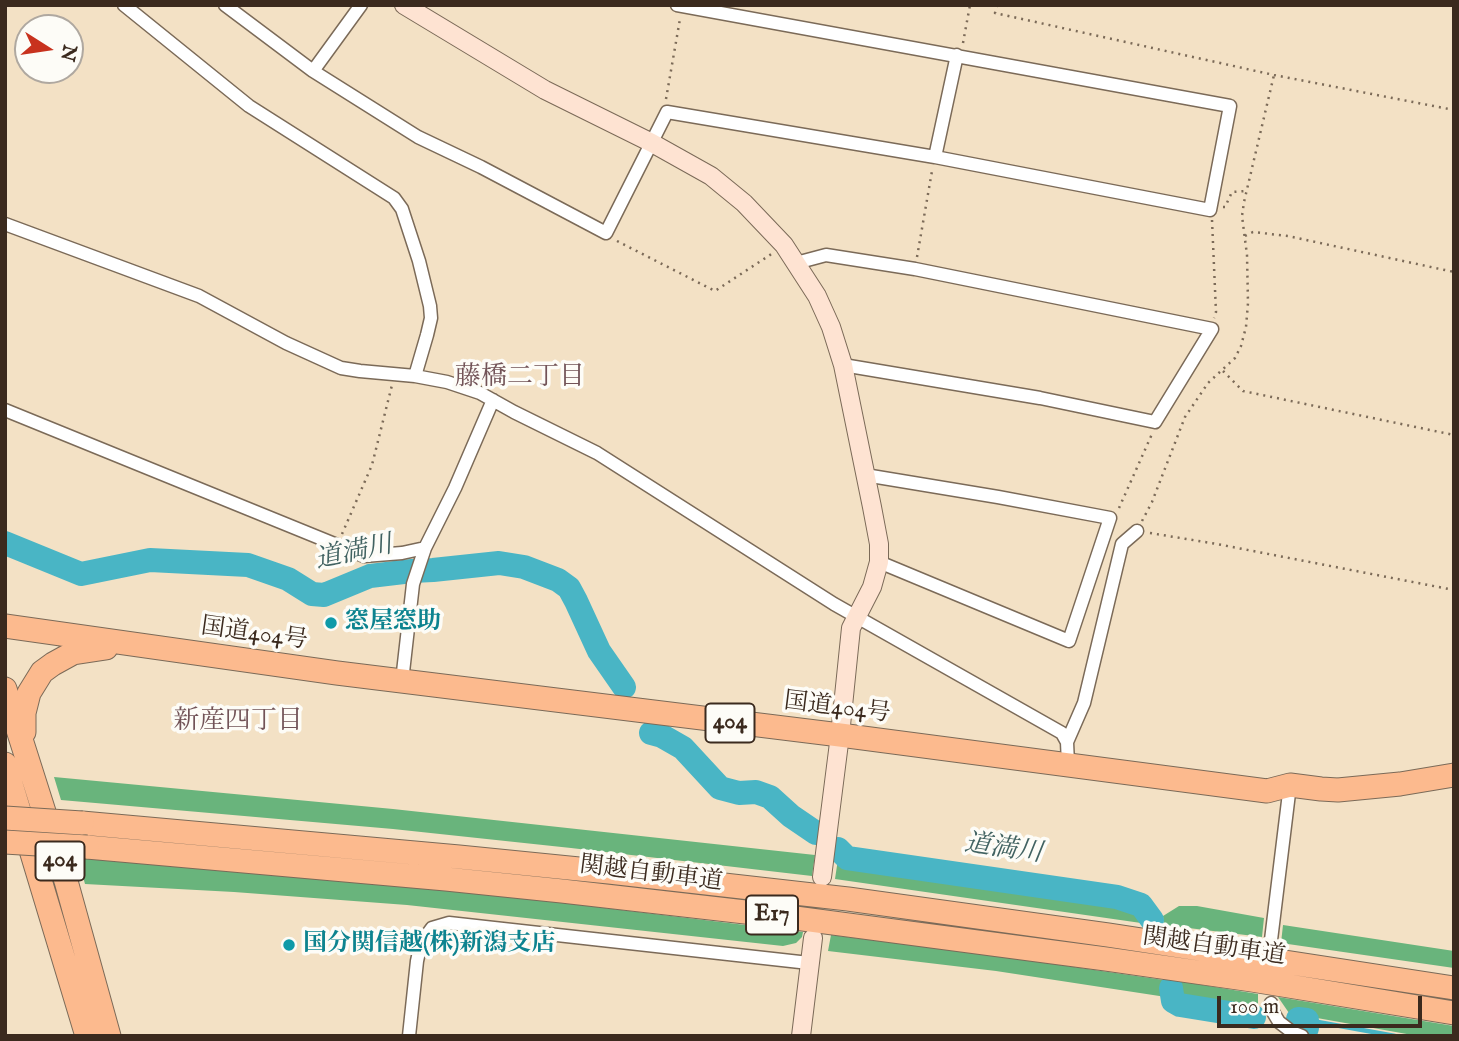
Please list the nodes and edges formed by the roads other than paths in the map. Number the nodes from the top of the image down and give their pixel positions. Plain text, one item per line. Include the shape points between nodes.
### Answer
1 (124, 5) edge
2 (225, 5) edge
3 (361, 5) edge
4 (404, 5) edge
5 (680, 6) edge
6 (957, 55) junction
7 (313, 71) junction
8 (652, 143) junction
9 (934, 157) junction
10 (5, 224) edge
11 (796, 263) junction
12 (843, 365) junction
13 (415, 376) junction
14 (493, 400) junction
15 (5, 410) edge
16 (865, 475) junction
17 (1137, 531) road end
18 (425, 548) junction
19 (879, 562) junction
20 (857, 616) junction
21 (5, 626) edge
22 (137, 645) junction
23 (402, 681) junction
24 (5, 689) edge
25 (840, 735) junction
26 (1068, 753) junction
27 (15, 757) edge
28 (1454, 775) edge
29 (1290, 785) junction
30 (5, 818) edge
31 (5, 842) edge
32 (822, 877) dead end
33 (813, 938) dead end
34 (1271, 940) dead end
35 (809, 963) junction
36 (1454, 988) edge
37 (1270, 1003) dead end
38 (1454, 1013) edge
39 (87, 1036) edge
40 (109, 1036) edge
41 (409, 1036) edge
42 (801, 1036) edge
43 (1302, 1036) edge

1 - 13 street via 249,106 394,198 402,209 430,306
2 - 7 street
3 - 7 street
4 - 8 street via 545,90
5 - 6 street
6 - 9 street
6 - 9 street via 1230,106 1210,209
7 - 8 street via 418,137 606,233
8 - 9 street via 667,112
8 - 11 street via 729,190
10 - 13 street via 199,296 341,368
11 - 12 street via 817,296
11 - 12 street via 826,254 1212,329 1155,422
12 - 16 street
13 - 14 street via 447,382
14 - 18 street
14 - 20 street via 597,453
15 - 18 street via 364,556
16 - 19 street
16 - 19 street via 1110,518 1069,641
17 - 26 street via 1122,544
18 - 23 street via 413,584
19 - 20 street
20 - 25 street
20 - 26 street via 1062,733
21 - 22 highway, 国道404号 / 404
22 - 23 highway, 国道404号 / 404
22 - 27 highway via 73,653 43,672 30,693
23 - 25 highway, 国道404号 / 404
24 - 27 highway, 404
25 - 26 highway, 国道404号 / 404
25 - 32 street
26 - 29 highway, 国道404号 / 404 via 1267,791
27 - 39 highway, 404
27 - 40 highway, 404 via 66,881
28 - 29 highway, 国道404号 / 404 via 1338,790
29 - 34 street
30 - 36 highway, 関越自動車道 / E17, bridge via 473,858 848,900
31 - 38 highway, 関越自動車道 / E17, bridge via 498,884 793,918 1225,976
33 - 35 street
35 - 41 street via 449,923 432,928 421,943
35 - 42 street
37 - 43 street via 1279,1022

